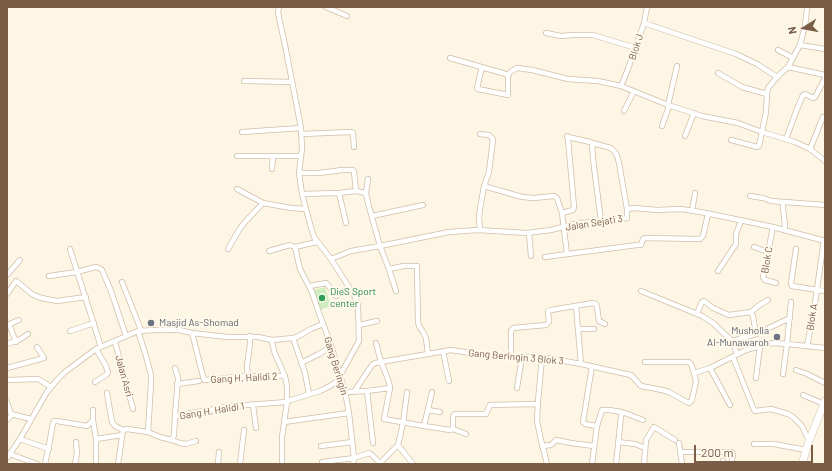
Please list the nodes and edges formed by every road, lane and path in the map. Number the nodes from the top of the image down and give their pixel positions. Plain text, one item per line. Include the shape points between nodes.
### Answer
1 (279, 7) edge
2 (326, 7) edge
3 (647, 7) edge
4 (807, 8) dead end
5 (347, 16) dead end
6 (644, 23) junction
7 (546, 33) dead end
8 (800, 45) junction
9 (636, 48) junction
10 (825, 49) edge
11 (778, 50) dead end
12 (450, 58) dead end
13 (793, 58) junction
14 (677, 66) dead end
15 (482, 67) junction
16 (788, 67) junction
17 (718, 73) dead end
18 (509, 75) junction
19 (825, 75) edge
20 (777, 77) junction
21 (825, 78) edge
22 (244, 81) dead end
23 (292, 82) junction
24 (621, 86) junction
25 (634, 91) junction
26 (767, 94) junction
27 (669, 106) junction
28 (624, 111) dead end
29 (694, 113) junction
30 (823, 117) dead end
31 (662, 126) dead end
32 (301, 131) junction
33 (242, 132) dead end
34 (762, 132) junction
35 (480, 134) dead end
36 (685, 136) dead end
37 (786, 139) junction
38 (731, 140) dead end
39 (592, 143) junction
40 (354, 148) dead end
41 (810, 149) junction
42 (237, 156) dead end
43 (273, 156) junction
44 (301, 156) junction
45 (825, 161) edge
46 (272, 169) dead end
47 (299, 173) junction
48 (368, 179) dead end
49 (484, 186) junction
50 (237, 189) dead end
51 (356, 191) junction
52 (339, 193) junction
53 (695, 193) dead end
54 (302, 194) junction
55 (366, 194) junction
56 (750, 196) dead end
57 (263, 203) junction
58 (783, 203) junction
59 (423, 205) dead end
60 (825, 205) edge
61 (627, 209) junction
62 (306, 210) junction
63 (692, 211) junction
64 (562, 213) junction
65 (708, 214) junction
66 (372, 216) junction
67 (601, 221) junction
68 (741, 221) junction
69 (346, 223) dead end
70 (563, 227) junction
71 (773, 228) junction
72 (480, 230) junction
73 (784, 230) junction
74 (529, 233) junction
75 (824, 240) edge
76 (317, 242) junction
77 (380, 246) junction
78 (295, 247) junction
79 (754, 247) dead end
80 (70, 249) dead end
81 (228, 249) dead end
82 (796, 249) dead end
83 (269, 250) dead end
84 (768, 252) junction
85 (567, 254) junction
86 (531, 256) dead end
87 (545, 257) dead end
88 (331, 259) junction
89 (20, 260) dead end
90 (389, 269) junction
91 (718, 271) dead end
92 (77, 272) junction
93 (7, 275) edge
94 (50, 276) dead end
95 (16, 281) junction
96 (122, 282) dead end
97 (776, 283) dead end
98 (310, 286) junction
99 (816, 290) junction
100 (396, 291) dead end
101 (641, 291) dead end
102 (825, 291) edge
103 (7, 294) edge
104 (336, 296) dead end
105 (86, 297) junction
106 (768, 300) dead end
107 (792, 302) dead end
108 (576, 306) junction
109 (752, 312) junction
110 (697, 313) junction
111 (790, 318) junction
112 (19, 320) dead end
113 (377, 321) dead end
114 (94, 323) junction
115 (8, 324) edge
116 (323, 324) junction
117 (605, 324) dead end
118 (359, 326) junction
119 (578, 329) junction
120 (594, 330) dead end
121 (70, 331) dead end
122 (140, 331) junction
123 (190, 332) junction
124 (28, 334) dead end
125 (756, 334) junction
126 (126, 336) junction
127 (250, 336) junction
128 (293, 338) junction
129 (272, 340) junction
130 (732, 341) junction
131 (16, 342) junction
132 (115, 342) junction
133 (376, 343) dead end
134 (7, 344) edge
135 (787, 344) junction
136 (37, 346) dead end
137 (760, 346) junction
138 (807, 346) junction
139 (102, 347) junction
140 (331, 347) junction
141 (825, 348) edge
142 (96, 349) junction
143 (442, 351) junction
144 (428, 354) junction
145 (735, 356) junction
146 (511, 357) junction
147 (522, 357) junction
148 (542, 358) junction
149 (381, 362) junction
150 (645, 362) dead end
151 (301, 363) junction
152 (582, 364) junction
153 (592, 366) junction
154 (7, 368) edge
155 (175, 368) dead end
156 (710, 368) junction
157 (796, 370) dead end
158 (694, 372) junction
159 (783, 374) dead end
160 (248, 376) junction
161 (285, 376) junction
162 (340, 377) junction
163 (756, 378) dead end
164 (7, 380) edge
165 (202, 380) junction
166 (449, 380) dead end
167 (94, 382) dead end
168 (825, 383) edge
169 (177, 384) junction
170 (50, 387) junction
171 (390, 388) junction
172 (517, 388) dead end
173 (367, 391) junction
174 (345, 392) junction
175 (354, 392) junction
176 (407, 392) dead end
177 (432, 392) dead end
178 (107, 393) dead end
179 (309, 394) junction
180 (803, 395) dead end
181 (7, 402) edge
182 (287, 402) junction
183 (538, 404) junction
184 (253, 405) junction
185 (730, 405) dead end
186 (824, 405) edge
187 (132, 409) dead end
188 (93, 410) dead end
189 (428, 410) junction
190 (440, 412) dead end
191 (622, 412) junction
192 (348, 413) junction
193 (12, 415) junction
194 (175, 416) junction
195 (7, 420) edge
196 (31, 420) junction
197 (93, 420) junction
198 (643, 420) dead end
199 (284, 422) junction
200 (403, 423) junction
201 (424, 426) junction
202 (597, 426) junction
203 (256, 428) dead end
204 (453, 429) junction
205 (244, 430) dead end
206 (148, 432) junction
207 (123, 433) junction
208 (466, 434) dead end
209 (96, 438) junction
210 (20, 439) junction
211 (172, 440) junction
212 (675, 440) dead end
213 (196, 441) dead end
214 (809, 441) junction
215 (76, 442) dead end
216 (352, 442) junction
217 (373, 442) dead end
218 (618, 442) junction
219 (679, 443) dead end
220 (754, 444) dead end
221 (398, 445) junction
222 (322, 446) dead end
223 (542, 446) junction
224 (594, 446) junction
225 (645, 448) junction
226 (49, 449) junction
227 (806, 450) junction
228 (219, 452) dead end
229 (681, 452) junction
230 (8, 456) edge
231 (354, 458) junction
232 (322, 462) dead end
233 (37, 464) edge
234 (45, 464) edge
235 (75, 464) edge
236 (96, 464) edge
237 (118, 464) edge
238 (218, 464) edge
239 (240, 464) edge
240 (282, 464) edge
241 (353, 464) edge
242 (381, 464) edge
243 (413, 464) edge
244 (547, 464) edge
245 (592, 464) edge
246 (616, 464) edge
247 (644, 464) edge
248 (682, 464) edge
249 (731, 464) edge
250 (802, 464) edge

1 - 23 street via 278,13
2 - 5 street
3 - 6 street, Blok J
4 - 8 street
6 - 9 street, Blok J
6 - 20 street via 736,54
7 - 9 street via 561,36 593,35
8 - 10 street
8 - 13 street
9 - 24 street, Blok J
11 - 13 street
12 - 15 street
13 - 16 street
14 - 27 street
15 - 18 street
15 - 18 street via 478,89 508,95
16 - 19 street
16 - 20 street
17 - 26 street via 742,87
18 - 24 street via 517,68 522,68 568,79
20 - 26 street via 768,88
21 - 37 street via 814,98 803,95
22 - 23 street
23 - 32 street
24 - 25 street
25 - 27 street
25 - 28 street
26 - 34 street
27 - 29 street
27 - 31 street
29 - 34 street via 738,123
29 - 36 street
30 - 41 street
32 - 33 street
32 - 40 street via 352,132
32 - 44 street
34 - 37 street
34 - 38 street via 757,148
35 - 49 street via 489,135 493,139 489,172
37 - 41 street
39 - 61 street via 611,148 615,152
39 - 64 street via 567,136 574,207 573,210
39 - 67 street
41 - 45 street
42 - 43 street
43 - 44 street
43 - 46 street
44 - 47 street
47 - 51 street via 353,170
47 - 54 street
48 - 55 street
49 - 64 street via 522,197 554,196
49 - 72 street via 479,217
50 - 57 street
51 - 52 street
51 - 55 street
52 - 54 street
52 - 69 street
53 - 63 street
54 - 62 street
55 - 66 street
56 - 58 street
57 - 62 street
57 - 81 street via 239,230
58 - 60 street
58 - 73 street
59 - 66 street
61 - 63 street, Jalan Sejati 3
61 - 67 street, Jalan Sejati 3 via 627,218
62 - 76 street
63 - 65 street, Jalan Sejati 3
64 - 70 street
65 - 68 street, Jalan Sejati 3
65 - 85 street via 700,239 644,238 641,245
66 - 77 street
67 - 70 street, Jalan Sejati 3
68 - 71 street, Jalan Sejati 3
68 - 91 street via 736,234 736,244
70 - 74 street, Jalan Sejati 3
70 - 85 street
71 - 73 street, Jalan Sejati 3
71 - 84 street, Blok C
72 - 74 street, Jalan Sejati 3
72 - 77 street, Jalan Sejati 3 via 449,232
73 - 75 street, Jalan Sejati 3
74 - 86 street
75 - 99 street, Blok A
76 - 78 street
76 - 88 street
77 - 88 street, Jalan Sejati 3 via 351,251
77 - 90 street
78 - 83 street via 290,244
78 - 98 street, Gang Beringin via 300,269
79 - 84 street
80 - 92 street
82 - 99 street via 792,285
84 - 97 street, Blok C via 764,279
85 - 87 street
88 - 118 street via 354,295 358,305
89 - 93 street
90 - 100 street
90 - 144 street via 417,266 418,322 426,338
92 - 94 street
92 - 105 street
92 - 126 street via 95,267 102,270
93 - 95 street
95 - 103 street
95 - 105 street via 38,297 65,300
96 - 122 street
98 - 104 street via 326,283
98 - 116 street, Gang Beringin
99 - 102 street
99 - 138 street, Blok A
101 - 110 street
105 - 114 street
106 - 109 street
107 - 111 street
108 - 117 street via 596,304 599,320
108 - 119 street
108 - 146 street via 548,311 549,322 546,324 514,328 510,331
109 - 110 street via 729,315 703,301
109 - 125 street
110 - 130 street via 713,323
111 - 125 street
111 - 135 street
112 - 115 street
113 - 118 street
114 - 121 street
114 - 139 street
115 - 131 street
116 - 128 street
116 - 140 street, Gang Beringin
118 - 162 street via 359,341
119 - 120 street
119 - 152 street
122 - 123 street
122 - 126 street
122 - 206 street via 151,375
123 - 127 street via 236,338
123 - 165 street
124 - 131 street
125 - 130 street
126 - 132 street
127 - 129 street
127 - 160 street
128 - 129 street
128 - 151 street
129 - 161 street via 274,354
130 - 145 street
131 - 134 street
132 - 139 street
132 - 187 street, Jalan Asri
133 - 149 street
135 - 137 street
135 - 138 street
135 - 159 street
136 - 154 street via 44,358
137 - 145 street
137 - 163 street
138 - 141 street
139 - 142 street
140 - 151 street
140 - 162 street, Gang Beringin
142 - 167 street via 108,373
142 - 170 street via 65,372
143 - 144 street, Gang Beringin 3 Blok 3
143 - 146 street, Gang Beringin 3 Blok 3
143 - 166 street
144 - 149 street, Gang Beringin 3 Blok 3
145 - 156 street
145 - 214 street via 754,410 788,414 802,426
146 - 147 street, Gang Beringin 3 Blok 3
147 - 148 street, Gang Beringin 3 Blok 3
147 - 172 street
148 - 152 street, Gang Beringin 3 Blok 3
148 - 183 street
149 - 171 street
149 - 175 street via 373,364
150 - 158 street via 689,362
151 - 179 street
152 - 153 street, Gang Beringin 3 Blok 3
153 - 158 street, Gang Beringin 3 Blok 3 via 631,374 641,386 669,392 687,402 692,400 696,381
153 - 202 street via 583,422
155 - 169 street
156 - 158 street
156 - 185 street
157 - 168 street
160 - 161 street, Gang H. Halidi 2
160 - 165 street, Gang H. Halidi 2
161 - 182 street
162 - 174 street, Gang Beringin
162 - 179 street, Gang H. Halidi 1 via 334,384
164 - 170 street via 38,379
165 - 169 street, Gang H. Halidi 2
169 - 194 street
170 - 196 street
171 - 173 street
171 - 200 street via 384,419
173 - 175 street
173 - 217 street
174 - 175 street
174 - 192 street, Gang Beringin
176 - 200 street
177 - 189 street
178 - 207 street via 112,422
179 - 182 street, Gang H. Halidi 1
180 - 186 street
181 - 193 street
182 - 184 street, Gang H. Halidi 1
182 - 199 street
183 - 204 street via 490,405 486,414 455,414
183 - 223 street via 537,420
184 - 194 street, Gang H. Halidi 1
184 - 203 street
186 - 214 main road
188 - 197 street
189 - 190 street
189 - 201 street
191 - 198 street
191 - 202 street via 602,410
191 - 218 street
192 - 199 street
192 - 216 street, Gang Beringin
193 - 195 street
193 - 196 street
194 - 211 street, Gang H. Halidi 1
196 - 210 street
197 - 209 street
197 - 226 street via 87,426 55,421
199 - 240 street
200 - 201 street
200 - 221 street
201 - 204 street
202 - 224 street
204 - 208 street
205 - 239 street
206 - 207 street via 127,429
206 - 211 street
207 - 209 street
207 - 237 street
209 - 236 street
210 - 226 street
210 - 230 street
211 - 213 street via 186,444
212 - 225 street via 654,427 646,440
214 - 227 main road
215 - 235 street
216 - 222 street
216 - 231 street, Gang Beringin
218 - 225 street
218 - 246 street
219 - 229 street
220 - 227 street via 774,444
221 - 242 street
221 - 243 street
223 - 224 street via 551,445 556,440
223 - 244 street
224 - 245 street
225 - 247 street
226 - 234 street
227 - 250 main road
228 - 238 street
229 - 248 street
229 - 249 street via 732,452
230 - 233 street
231 - 232 street
231 - 241 street, Gang Beringin
231 - 242 street via 369,454

